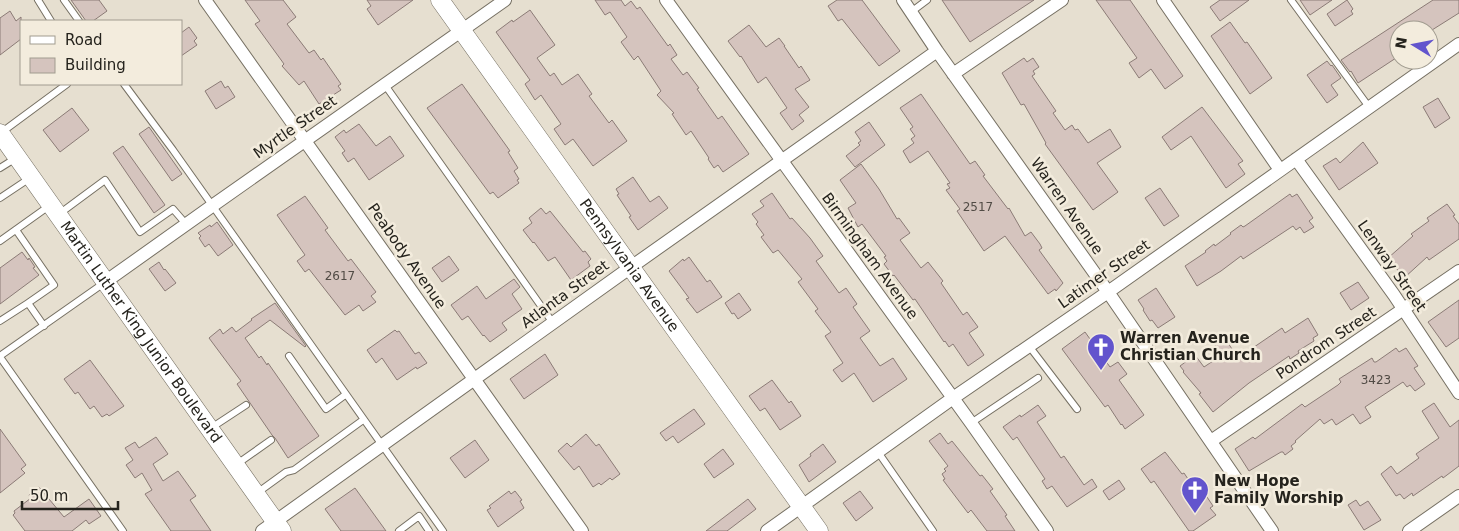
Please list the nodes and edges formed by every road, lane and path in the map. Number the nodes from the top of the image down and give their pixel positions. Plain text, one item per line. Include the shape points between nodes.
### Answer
1 (38, 0) edge
2 (64, 0) edge
3 (205, 0) edge
4 (440, 0) edge
5 (505, 0) edge
6 (666, 0) edge
7 (903, 0) edge
8 (927, 0) edge
9 (1062, 0) edge
10 (1163, 0) edge
11 (1291, 0) edge
12 (911, 12) junction
13 (51, 20) edge
14 (78, 20) edge
15 (462, 31) junction
16 (1459, 44) edge
17 (937, 51) junction
18 (953, 74) junction
19 (67, 85) edge
20 (125, 85) edge
21 (385, 85) junction
22 (1369, 108) junction
23 (0, 133) edge
24 (305, 140) junction
25 (17, 157) junction
26 (1296, 159) junction
27 (782, 162) junction
28 (0, 168) edge
29 (1280, 170) junction
30 (32, 178) junction
31 (0, 198) edge
32 (212, 206) junction
33 (54, 210) junction
34 (186, 224) junction
35 (16, 230) junction
36 (0, 241) edge
37 (631, 267) junction
38 (1459, 271) edge
39 (105, 282) junction
40 (1108, 292) junction
41 (28, 302) junction
42 (1403, 310) junction
43 (0, 321) edge
44 (552, 322) junction
45 (44, 326) junction
46 (1029, 346) junction
47 (289, 356) dead end
48 (0, 357) edge
49 (1038, 378) dead end
50 (474, 379) junction
51 (1459, 393) edge
52 (345, 395) junction
53 (953, 398) junction
54 (246, 405) dead end
55 (1077, 409) dead end
56 (363, 420) junction
57 (971, 423) junction
58 (210, 428) junction
59 (271, 440) dead end
60 (1211, 441) junction
61 (381, 446) junction
62 (878, 452) junction
63 (235, 465) junction
64 (256, 494) junction
65 (1459, 496) edge
66 (802, 507) junction
67 (273, 528) edge
68 (123, 531) edge
69 (399, 531) edge
70 (429, 531) edge
71 (443, 531) edge
72 (582, 531) edge
73 (767, 531) edge
74 (819, 531) edge
75 (933, 531) edge
76 (1047, 531) edge
77 (1272, 531) edge
78 (1409, 531) edge

1 - 13 lane
2 - 14 lane
3 - 24 street, Peabody Avenue
4 - 15 street, Pennsylvania Avenue
5 - 15 street, Myrtle Street
6 - 27 street, Birmingham Avenue
7 - 12 street, Warren Avenue
8 - 12 lane
9 - 18 street
10 - 29 street
11 - 22 lane
12 - 17 street, Warren Avenue
15 - 21 street, Myrtle Street
15 - 37 street, Pennsylvania Avenue
16 - 22 street, Latimer Street
17 - 18 street, Warren Avenue
17 - 27 street, Atlanta Street
18 - 40 street, Warren Avenue
19 - 23 lane
20 - 32 lane
21 - 24 street, Myrtle Street
21 - 44 lane
22 - 26 street, Latimer Street
23 - 25 street, Martin Luther King Junior Boulevard
24 - 32 street, Myrtle Street
24 - 50 street, Peabody Avenue
25 - 28 lane
25 - 30 street, Martin Luther King Junior Boulevard
26 - 29 street, Latimer Street
26 - 42 street, Lenway Street
27 - 37 street, Atlanta Street
27 - 53 street, Birmingham Avenue
29 - 40 street, Latimer Street
30 - 31 lane
30 - 33 street, Martin Luther King Junior Boulevard
32 - 34 street, Myrtle Street
32 - 52 lane
33 - 34 lane via 105,180 140,232 174,209
33 - 35 lane
33 - 39 street, Martin Luther King Junior Boulevard
34 - 39 street, Myrtle Street
35 - 36 lane
35 - 41 lane via 54,285
37 - 44 street, Atlanta Street
37 - 66 street, Pennsylvania Avenue
38 - 42 street, Pondrom Street
39 - 45 lane
39 - 58 street, Martin Luther King Junior Boulevard
40 - 46 street, Latimer Street
40 - 60 street, Warren Avenue
41 - 43 lane
41 - 45 lane
42 - 51 street, Lenway Street
42 - 60 street, Pondrom Street
44 - 50 street, Atlanta Street
45 - 48 lane
46 - 53 street, Latimer Street
46 - 55 lane
47 - 52 lane via 326,409
48 - 68 lane
49 - 57 lane
50 - 61 street, Atlanta Street
50 - 72 street, Peabody Avenue
52 - 56 lane
53 - 57 street, Birmingham Avenue
53 - 62 street, Latimer Street
54 - 58 lane
56 - 61 lane
56 - 64 lane
57 - 76 street, Birmingham Avenue
58 - 63 street, Martin Luther King Junior Boulevard
59 - 63 lane
60 - 77 street, Warren Avenue
61 - 67 street, Atlanta Street
61 - 71 lane
62 - 66 street, Latimer Street
62 - 75 lane
63 - 64 street, Martin Luther King Junior Boulevard
64 - 67 street, Martin Luther King Junior Boulevard
65 - 78 street
66 - 73 street, Latimer Street
66 - 74 street, Pennsylvania Avenue
69 - 70 lane via 419,516

